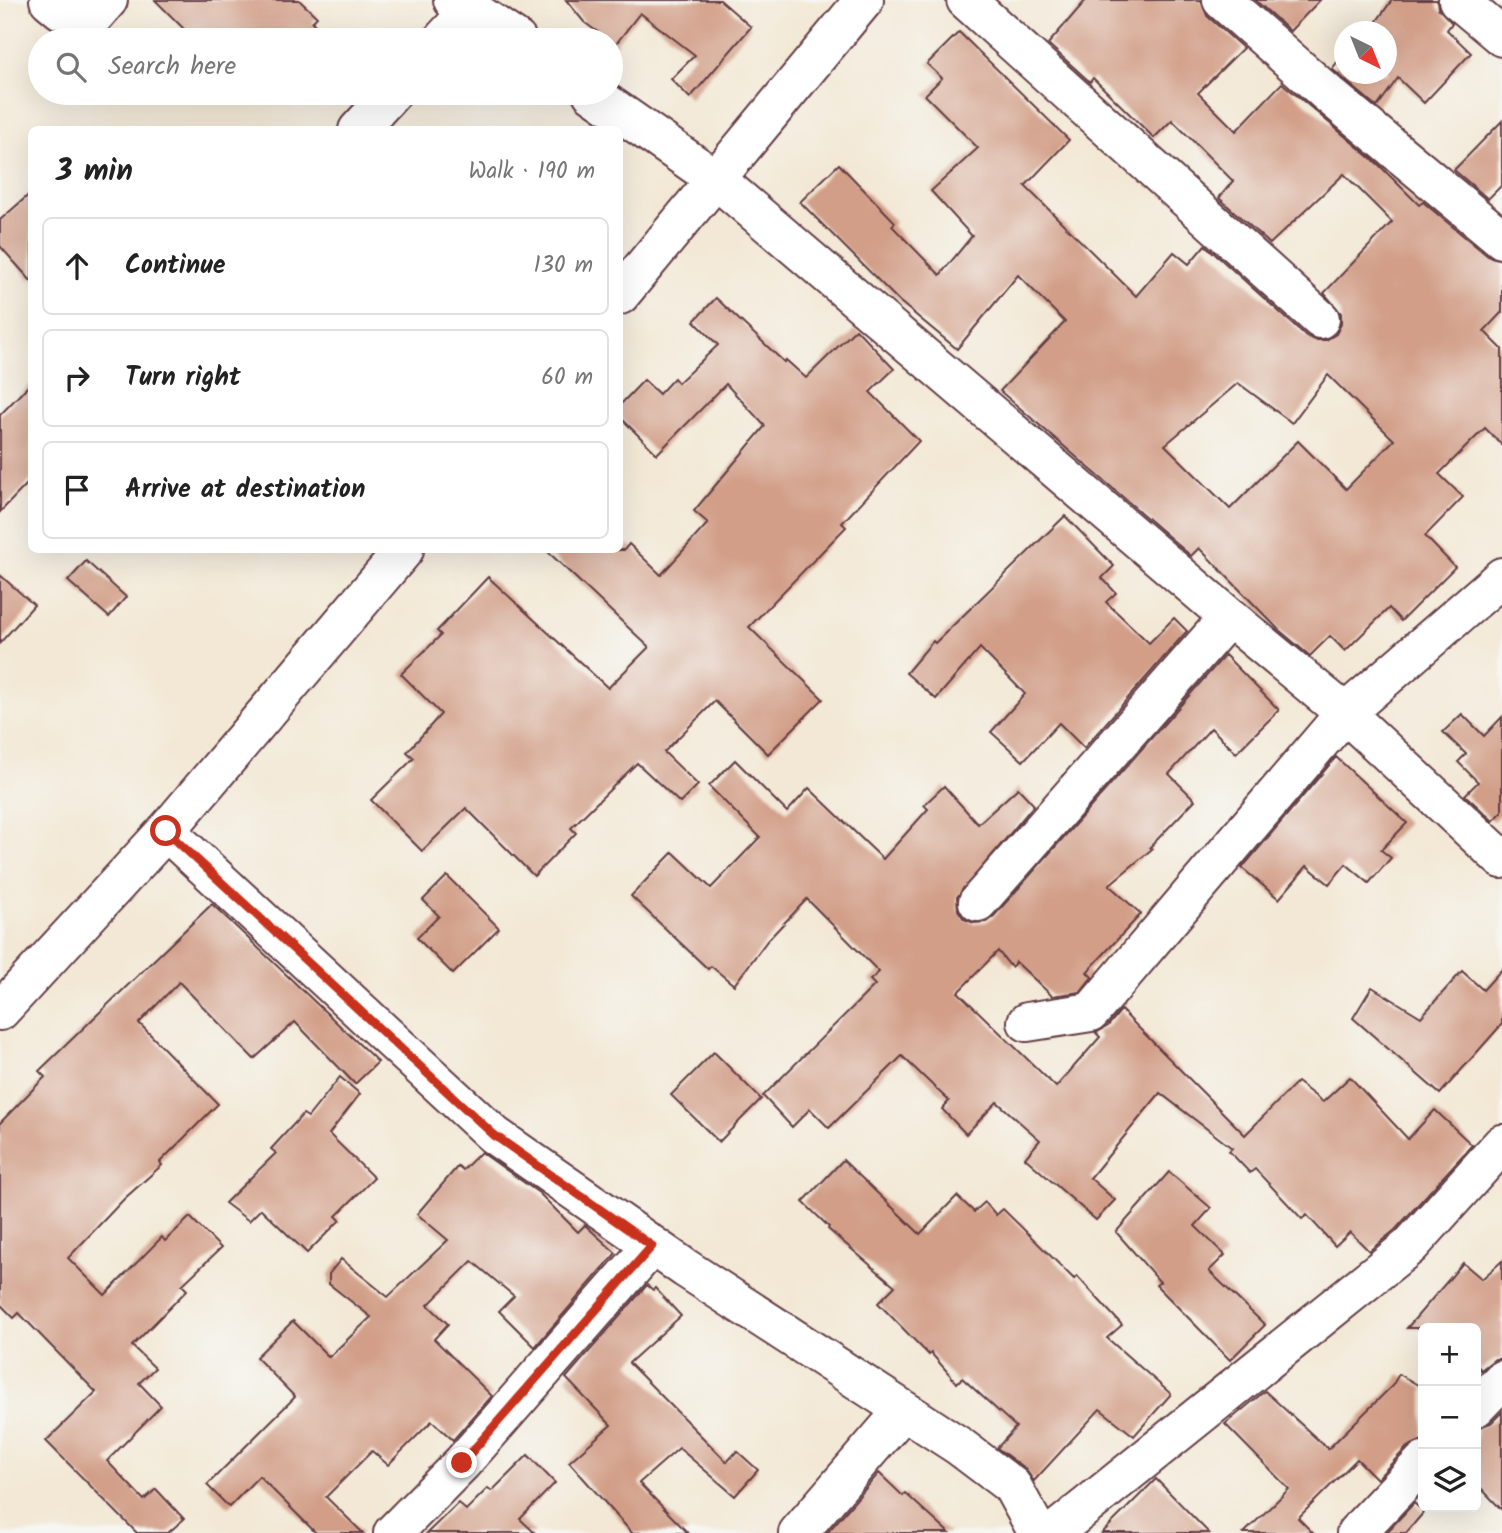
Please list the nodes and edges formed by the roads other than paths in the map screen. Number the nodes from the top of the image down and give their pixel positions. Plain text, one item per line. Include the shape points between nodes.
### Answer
1 (49, 0) edge
2 (108, 0) edge
3 (864, 0) edge
4 (966, 0) edge
5 (1222, 0) edge
6 (1458, 0) edge
7 (462, 4) edge
8 (449, 28) edge
9 (499, 28) edge
10 (1502, 37) edge
11 (381, 105) edge
12 (609, 105) edge
13 (362, 126) edge
14 (717, 180) junction
15 (1502, 239) edge
16 (623, 291) edge
17 (1320, 319) dead end
18 (401, 553) edge
19 (1502, 577) edge
20 (1229, 617) junction
21 (1345, 713) junction
22 (166, 831) junction
23 (1502, 859) edge
24 (978, 902) dead end
25 (0, 1011) edge
26 (1027, 1022) dead end
27 (1502, 1144) edge
28 (652, 1246) junction
29 (1502, 1380) edge
30 (1481, 1402) edge
31 (903, 1411) junction
32 (1418, 1467) edge
33 (393, 1533) edge
34 (798, 1533) edge
35 (1038, 1533) edge
36 (1053, 1533) edge
37 (1356, 1533) edge

1 - 2 street via 61,10 93,17
3 - 14 street
4 - 17 street
5 - 15 street
6 - 10 street
7 - 8 street
7 - 9 street
11 - 13 street
12 - 14 street
14 - 16 street
14 - 20 street
18 - 22 street
19 - 21 street
20 - 21 street
20 - 24 street
21 - 23 street
21 - 26 street via 1091,1012
22 - 25 street
22 - 28 street via 494,1135
27 - 36 street via 1410,1246
28 - 31 street
28 - 33 street via 462,1463
29 - 30 street
31 - 34 street
31 - 35 street via 1012,1486
32 - 37 street

